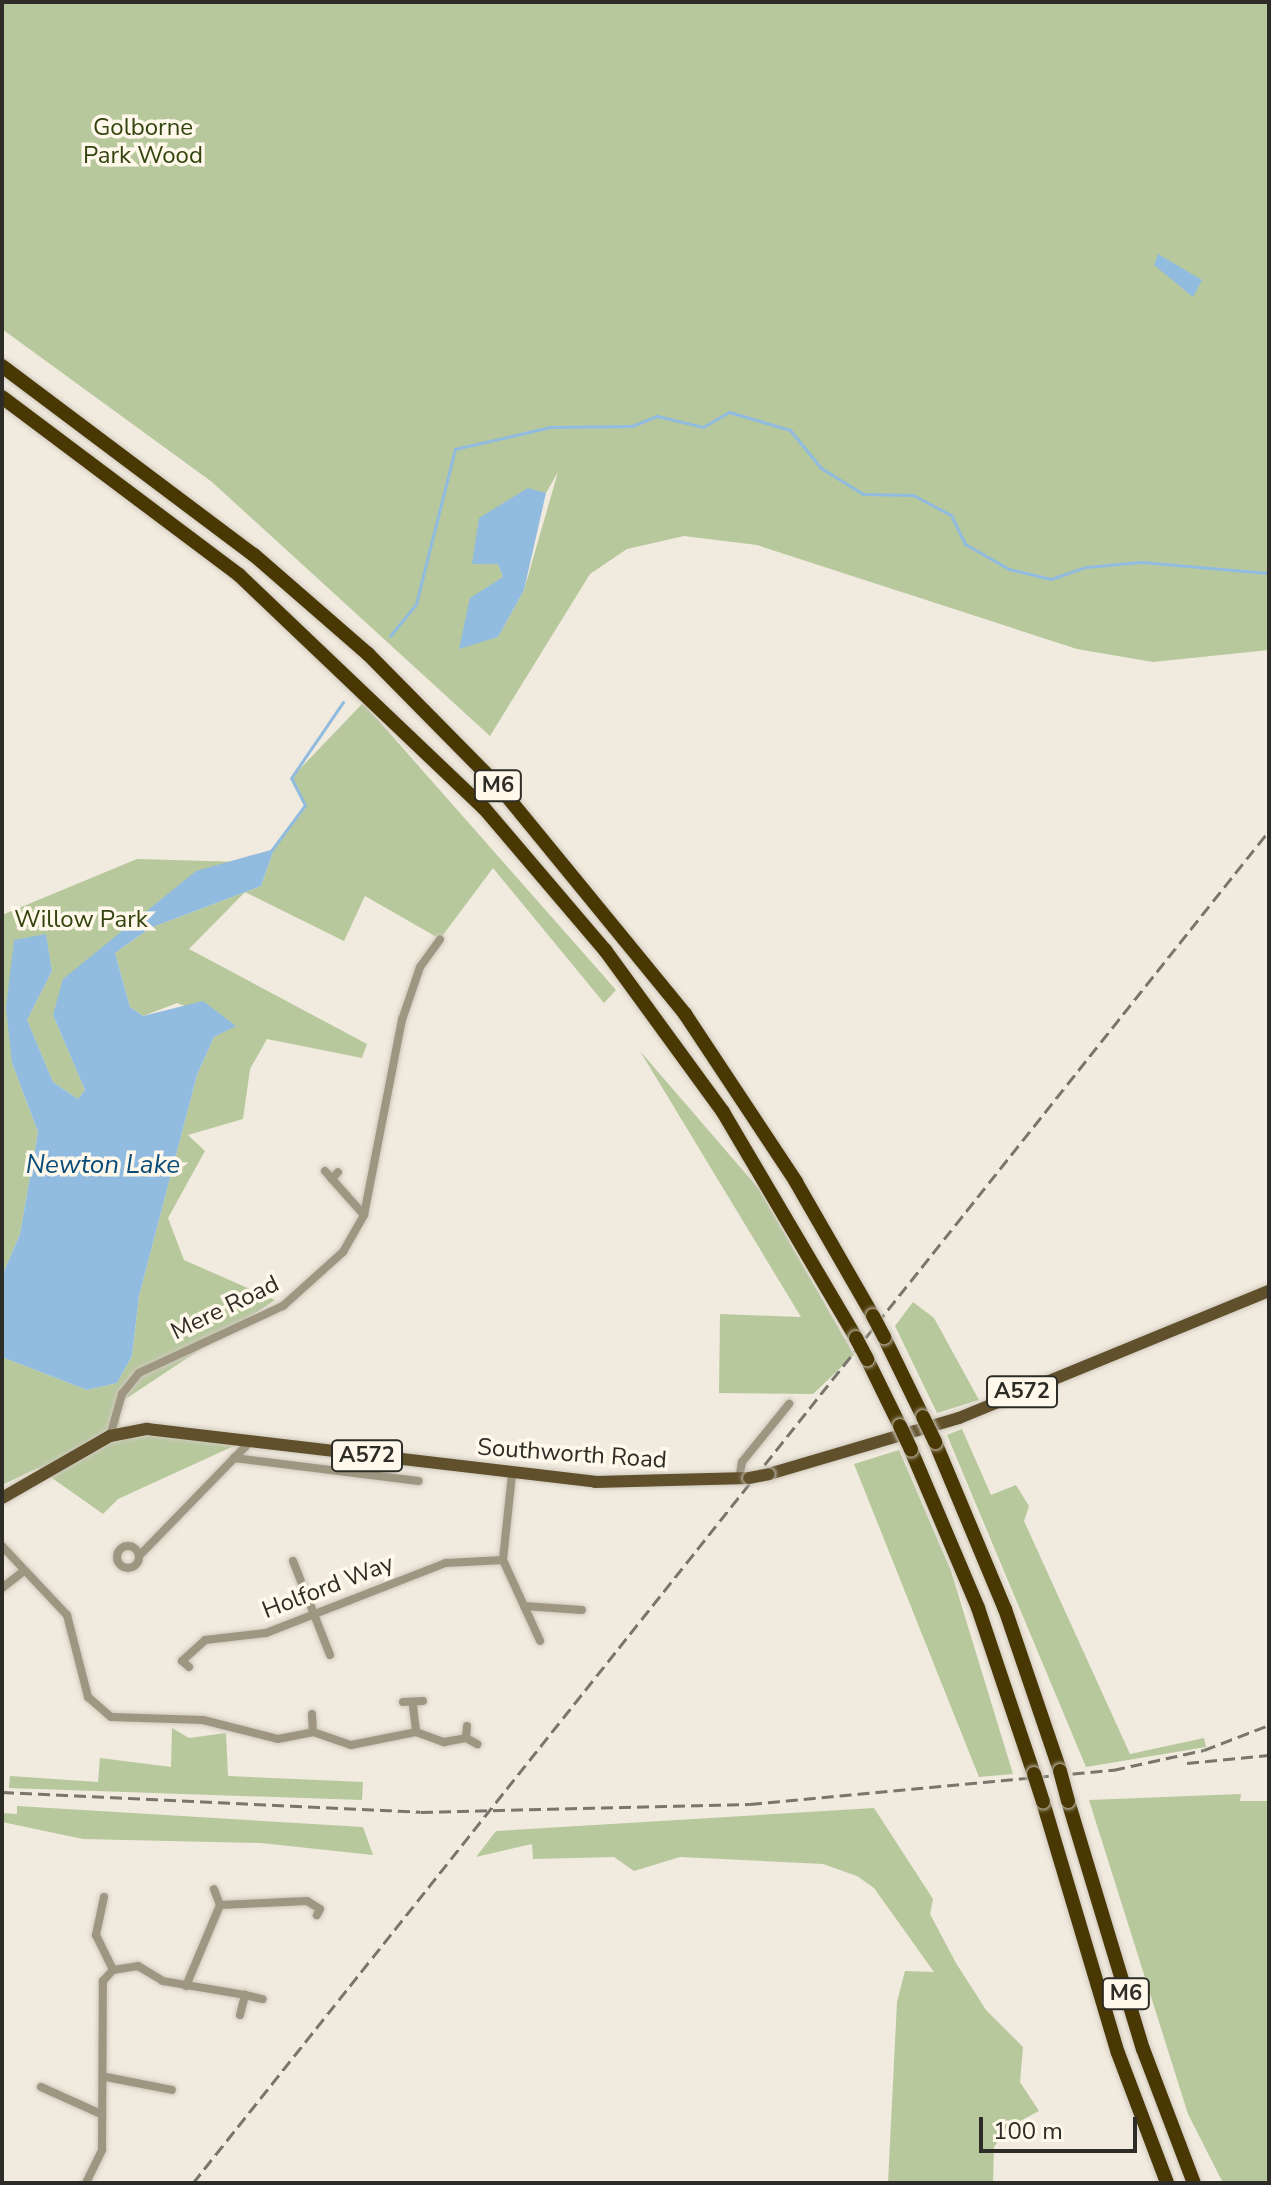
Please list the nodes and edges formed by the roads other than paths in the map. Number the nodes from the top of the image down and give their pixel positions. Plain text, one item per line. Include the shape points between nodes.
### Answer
1 (2, 366) edge
2 (2, 397) edge
3 (440, 939) dead end
4 (332, 1174) dead end
5 (364, 1215) junction
6 (1269, 1291) edge
7 (789, 1404) dead end
8 (110, 1436) junction
9 (252, 1440) junction
10 (234, 1458) junction
11 (512, 1474) junction
12 (744, 1478) junction
13 (410, 1492) dead end
14 (2, 1498) edge
15 (2, 1546) edge
16 (139, 1556) dead end
17 (503, 1560) junction
18 (293, 1561) dead end
19 (24, 1571) junction
20 (2, 1588) edge
21 (524, 1606) junction
22 (582, 1610) dead end
23 (314, 1615) junction
24 (540, 1641) dead end
25 (330, 1655) dead end
26 (95, 1658) dead end
27 (83, 1659) junction
28 (189, 1667) dead end
29 (423, 1701) dead end
30 (403, 1702) dead end
31 (91, 1703) junction
32 (413, 1706) junction
33 (80, 1710) dead end
34 (312, 1714) dead end
35 (467, 1726) dead end
36 (313, 1732) junction
37 (416, 1732) junction
38 (466, 1738) junction
39 (278, 1739) junction
40 (477, 1744) dead end
41 (277, 1751) dead end
42 (214, 1889) dead end
43 (104, 1897) dead end
44 (220, 1905) junction
45 (321, 1910) dead end
46 (113, 1970) junction
47 (186, 1986) junction
48 (245, 1995) junction
49 (263, 1999) dead end
50 (240, 2015) dead end
51 (106, 2077) junction
52 (45, 2085) dead end
53 (172, 2091) dead end
54 (101, 2114) junction
55 (86, 2183) edge
56 (1167, 2183) edge
57 (1194, 2183) edge

1 - 57 highway, M6, bridge via 254,555 368,654 501,789 685,1014 796,1182 884,1337 1005,1609 1143,2049
2 - 56 highway, M6, bridge via 239,575 484,808 668,1033 772,1189 900,1426 978,1608 1118,2053
3 - 5 street, Mere Road via 420,967 402,1020
4 - 5 street
5 - 8 street, Mere Road via 343,1252 283,1306 139,1373 122,1394
6 - 12 main road, Southworth Road / A572, bridge via 959,1418
7 - 12 street via 742,1462
8 - 9 main road, Southworth Road / A572 via 160,1430
8 - 14 main road, Southworth Road / A572
9 - 10 street
9 - 11 main road, Southworth Road / A572
10 - 13 street via 415,1480
10 - 16 street
11 - 12 main road, Southworth Road / A572 via 631,1484
11 - 17 street
15 - 19 street
17 - 21 street
17 - 23 street, Holford Way via 446,1563
18 - 23 street
19 - 20 street
19 - 27 street via 67,1615
21 - 22 street
21 - 24 street
23 - 25 street
23 - 28 street, Holford Way via 266,1633 205,1640 182,1661
26 - 27 street
27 - 31 street
29 - 32 street
30 - 32 street
31 - 33 street
31 - 39 street via 116,1718 203,1720
32 - 37 street
34 - 36 street
35 - 38 street
36 - 37 street via 362,1745
36 - 39 street
37 - 38 street via 444,1742
38 - 40 street
39 - 41 street
42 - 44 street
43 - 46 street via 96,1935
44 - 45 street via 292,1900
44 - 47 street
46 - 47 street via 138,1966
46 - 51 street via 99,1996
47 - 48 street
48 - 49 street
48 - 50 street
51 - 53 street
51 - 54 street
52 - 54 street
54 - 55 street via 102,2150

